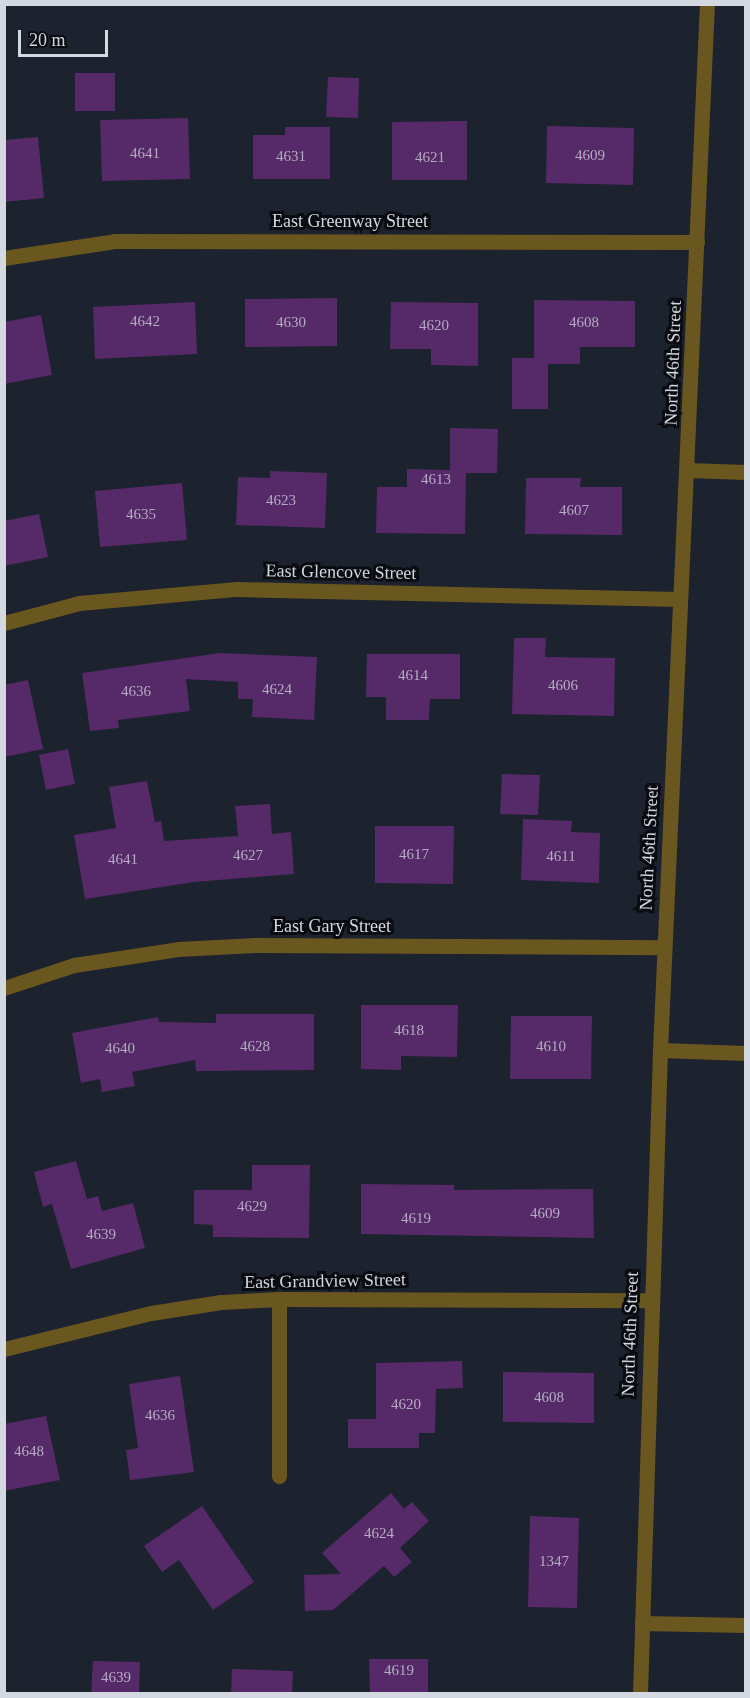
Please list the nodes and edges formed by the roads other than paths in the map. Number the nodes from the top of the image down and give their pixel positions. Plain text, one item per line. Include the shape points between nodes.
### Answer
1 (707, 4) edge
2 (697, 242) junction
3 (4, 258) edge
4 (688, 470) junction
5 (746, 472) edge
6 (680, 598) junction
7 (4, 623) edge
8 (664, 947) junction
9 (4, 988) edge
10 (660, 1050) junction
11 (746, 1053) edge
12 (279, 1299) junction
13 (650, 1300) junction
14 (4, 1349) edge
15 (279, 1476) dead end
16 (642, 1623) junction
17 (746, 1625) edge
18 (640, 1694) edge

1 - 2 street, North 46th Street
2 - 3 street, East Greenway Street via 115,241
2 - 4 street, North 46th Street
4 - 5 street
4 - 6 street, North 46th Street
6 - 7 street, East Glencove Street via 237,589 79,603
6 - 8 street, North 46th Street
8 - 9 street, East Gary Street via 255,945 178,949 74,964
8 - 10 street, North 46th Street
10 - 11 street
10 - 13 street, North 46th Street
12 - 13 street, East Grandview Street
12 - 14 street, East Grandview Street via 221,1302 151,1313
12 - 15 street
13 - 16 street, North 46th Street
16 - 17 street
16 - 18 street, North 46th Street

